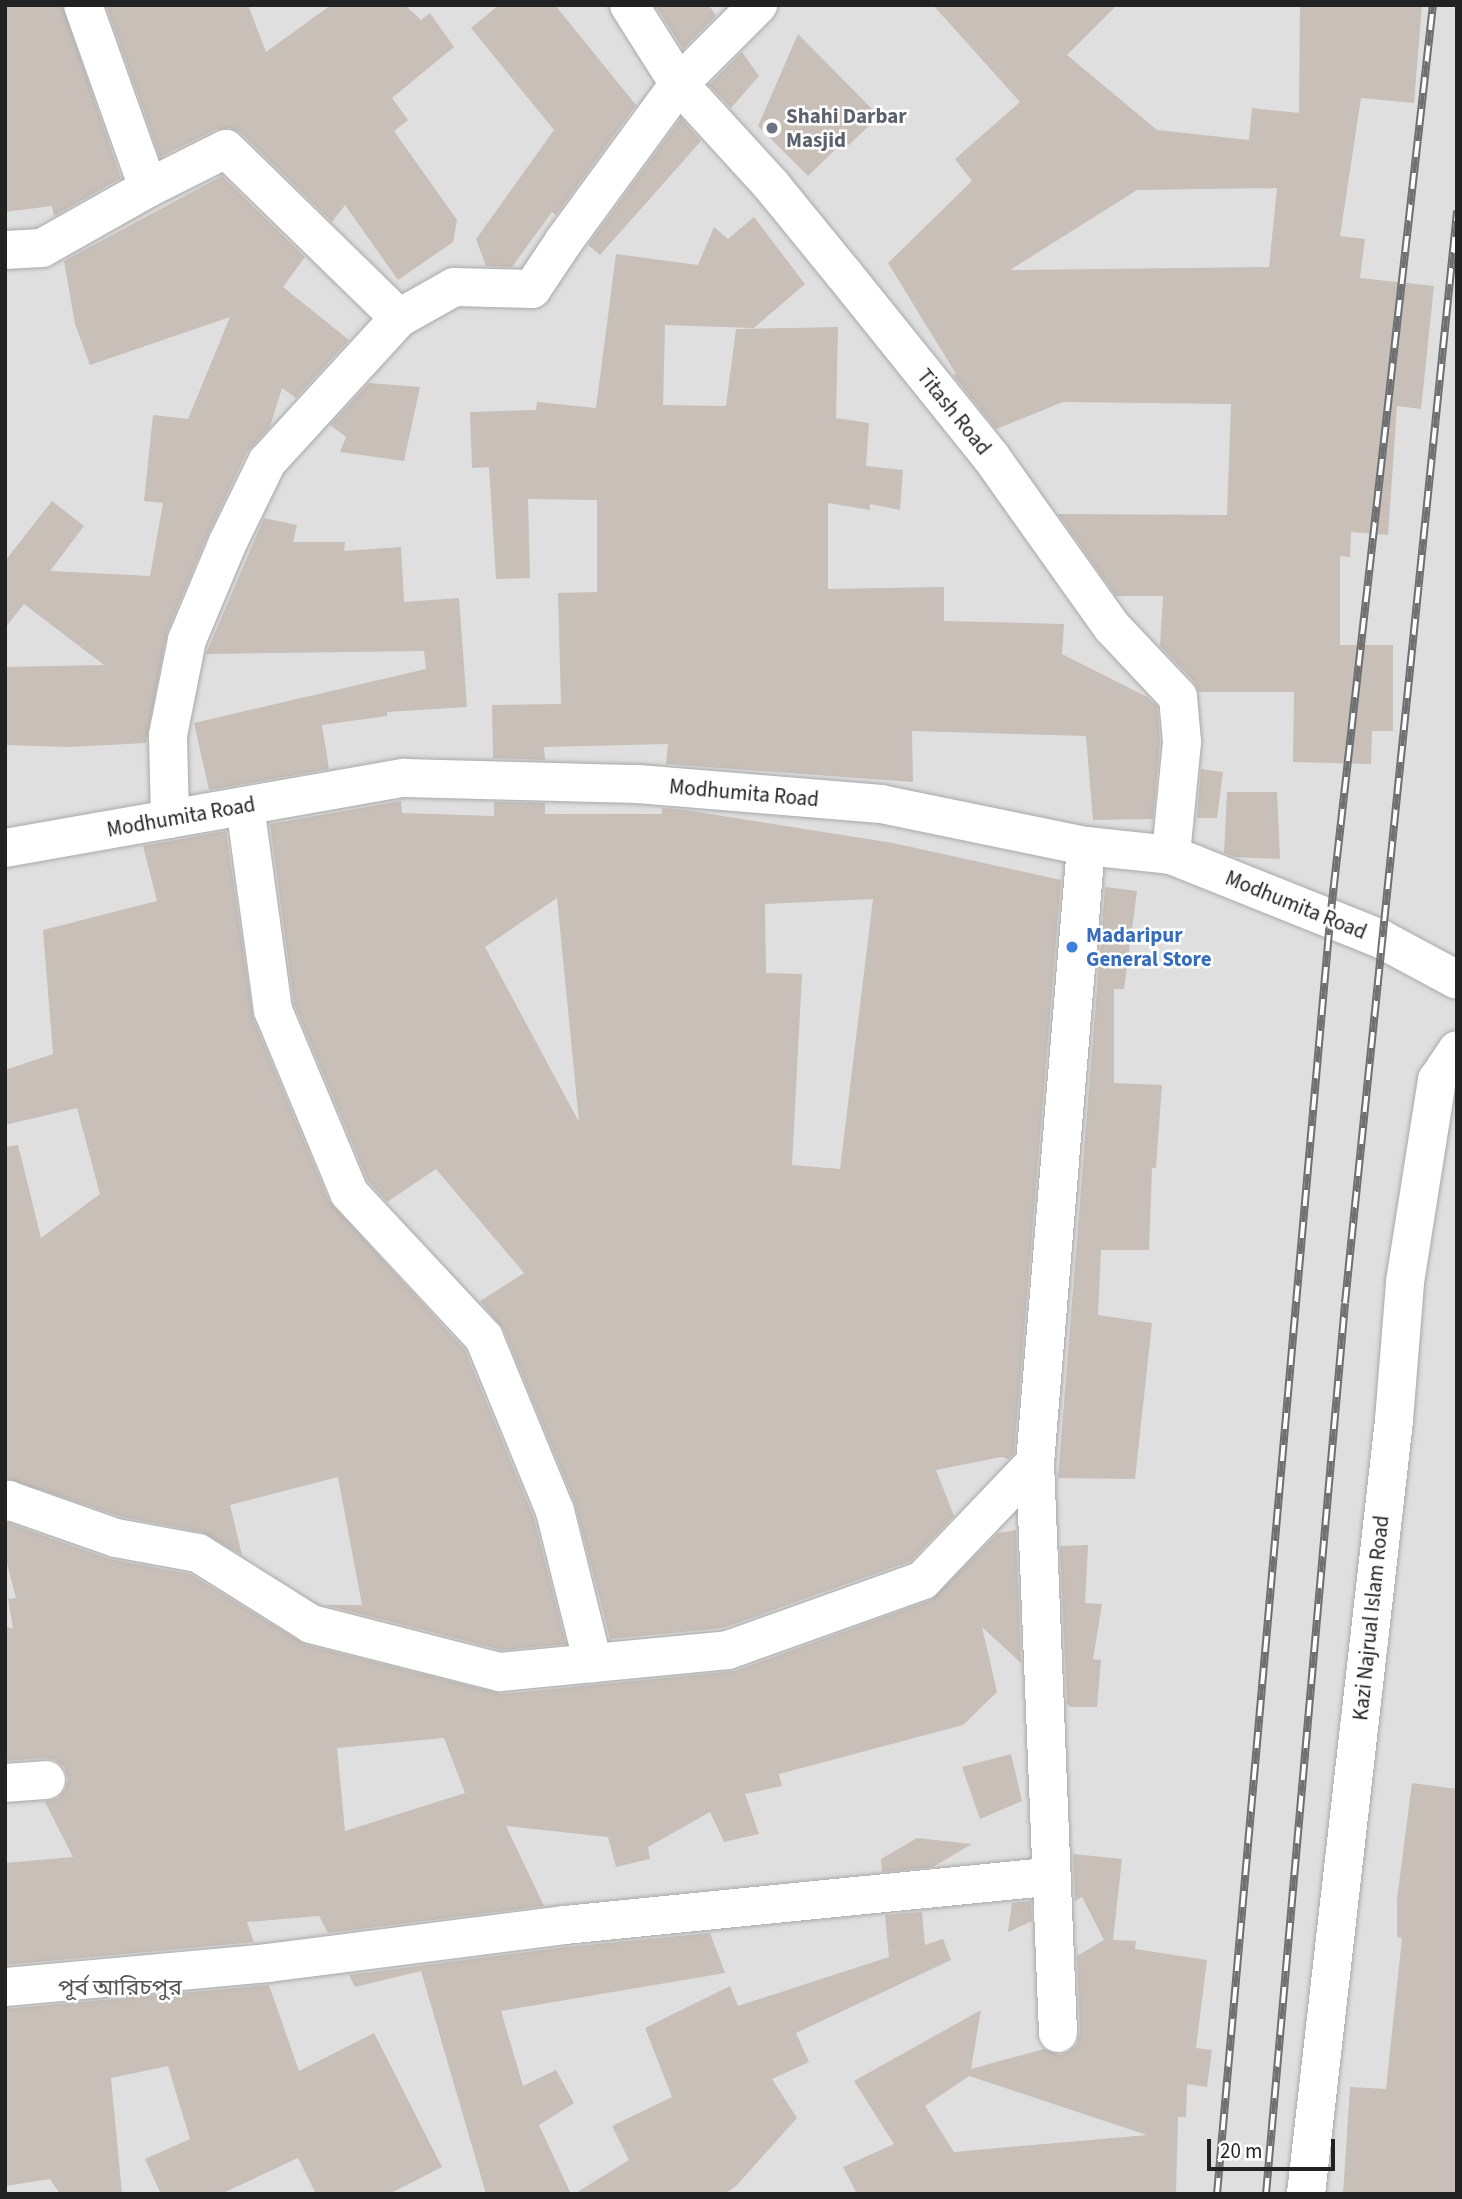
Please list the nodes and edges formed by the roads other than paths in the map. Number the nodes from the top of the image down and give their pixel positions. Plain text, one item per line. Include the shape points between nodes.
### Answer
1 (83, 5) edge
2 (629, 5) edge
3 (758, 5) edge
4 (679, 84) junction
5 (148, 188) junction
6 (5, 250) edge
7 (400, 318) junction
8 (245, 806) junction
9 (170, 819) junction
10 (1086, 846) junction
11 (5, 848) edge
12 (1171, 855) junction
13 (1457, 980) edge
14 (1457, 1049) edge
15 (1035, 1463) junction
16 (5, 1502) edge
17 (593, 1663) junction
18 (46, 1780) dead end
19 (5, 1783) edge
20 (1050, 1877) junction
21 (5, 1987) edge
22 (1058, 2033) dead end
23 (1307, 2194) edge

1 - 5 street
2 - 4 street, Titash Road
3 - 4 street
4 - 7 street via 532,289 453,288
4 - 12 street, Titash Road via 828,254 991,457 1112,627 1178,697 1182,742
5 - 6 street via 42,248
5 - 7 street via 226,149
7 - 9 street via 267,462 228,542 187,640 168,735
8 - 9 street, Modhumita Road
8 - 10 street, Modhumita Road via 404,778 638,784 881,804
8 - 17 street via 273,1010 349,1193 484,1338 555,1511
9 - 11 street, Modhumita Road
10 - 12 street, Modhumita Road
10 - 15 street
12 - 13 street, Modhumita Road via 1381,939
14 - 23 street, Kazi Najrual Islam Road via 1437,1080 1405,1282 1394,1420
15 - 17 street via 923,1580 728,1650
15 - 20 street
16 - 17 street via 116,1538 198,1553 311,1623 500,1672
18 - 19 street
20 - 21 street via 565,1925 268,1963
20 - 22 street

